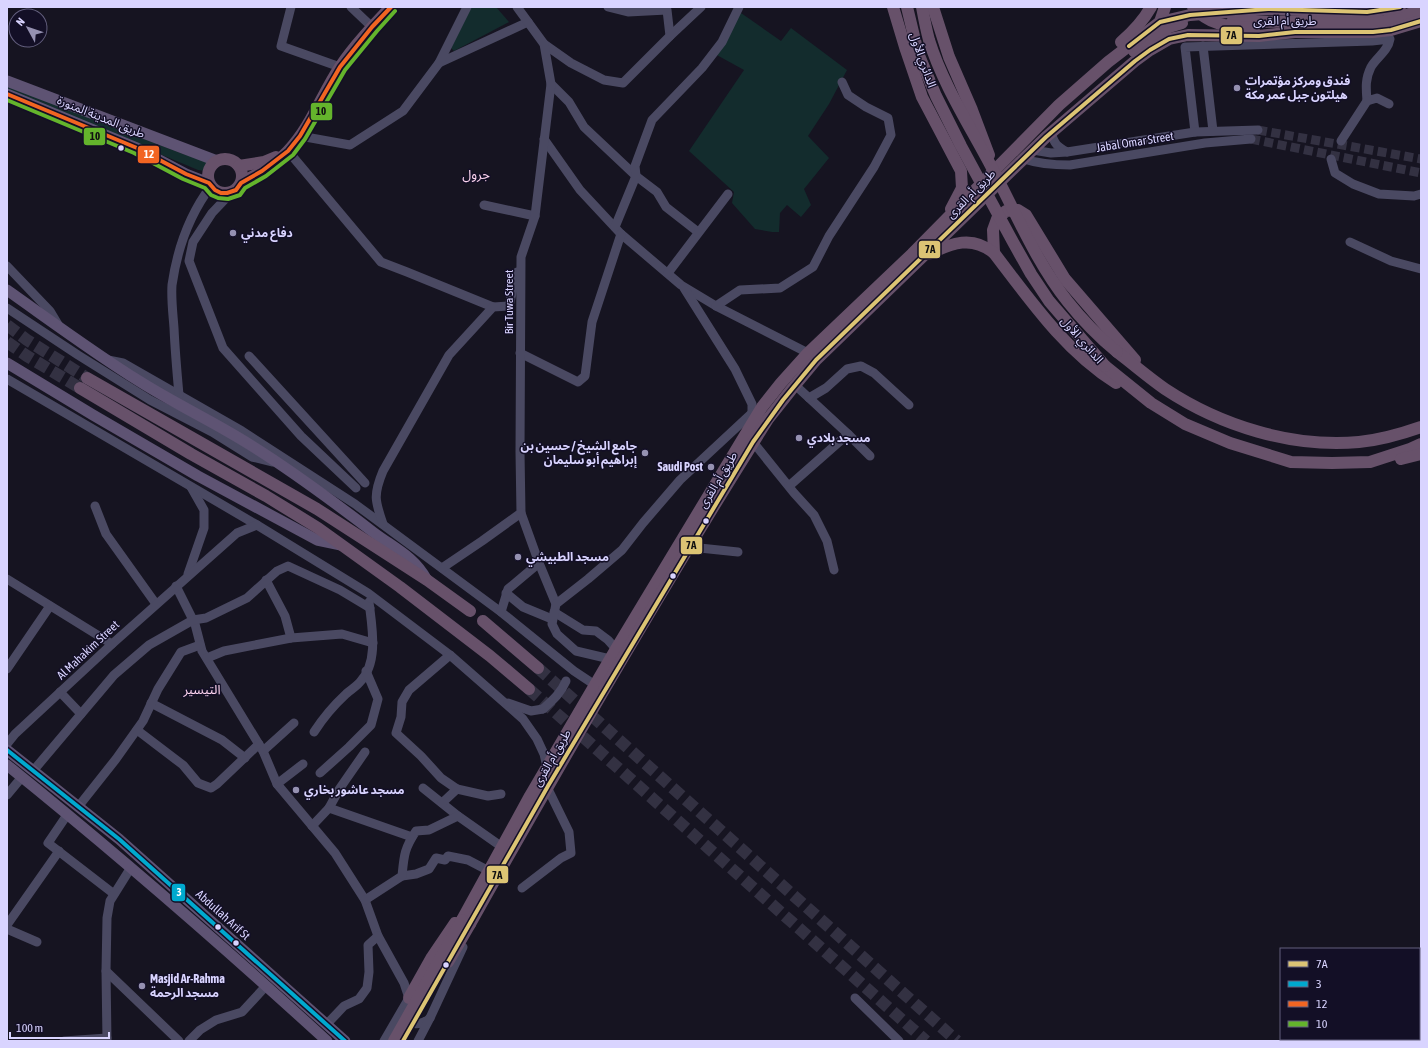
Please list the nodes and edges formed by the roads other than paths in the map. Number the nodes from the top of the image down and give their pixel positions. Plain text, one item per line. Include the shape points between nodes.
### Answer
1 (291, 7) edge
2 (351, 7) edge
3 (391, 7) edge
4 (467, 7) edge
5 (517, 7) edge
6 (608, 7) edge
7 (701, 7) edge
8 (739, 7) edge
9 (893, 7) edge
10 (907, 7) edge
11 (922, 7) edge
12 (933, 7) edge
13 (1151, 7) edge
14 (1165, 7) edge
15 (1193, 7) edge
16 (1400, 7) edge
17 (667, 9) edge
18 (1421, 10) edge
19 (1421, 21) edge
20 (528, 22) junction
21 (1160, 22) junction
22 (372, 27) junction
23 (1295, 32) junction
24 (670, 36) junction
25 (544, 44) junction
26 (1203, 46) junction
27 (439, 63) junction
28 (340, 67) junction
29 (7, 81) edge
30 (842, 82) dead end
31 (551, 84) junction
32 (7, 94) edge
33 (1368, 101) junction
34 (1389, 104) dead end
35 (1060, 105) junction
36 (1258, 130) tunnel mouth
37 (1204, 131) junction
38 (1048, 135) junction
39 (300, 136) junction
40 (544, 138) junction
41 (1251, 139) tunnel mouth
42 (1341, 141) dead end
43 (1205, 143) junction
44 (1033, 150) junction
45 (288, 151) junction
46 (1067, 152) junction
47 (1024, 159) junction
48 (1331, 159) dead end
49 (217, 161) junction
50 (239, 166) junction
51 (992, 168) junction
52 (636, 176) junction
53 (210, 184) junction
54 (237, 188) junction
55 (728, 194) dead end
56 (1421, 194) edge
57 (484, 205) dead end
58 (535, 216) junction
59 (614, 226) junction
60 (698, 232) junction
61 (621, 234) junction
62 (188, 240) junction
63 (1350, 242) dead end
64 (994, 253) junction
65 (917, 256) junction
66 (521, 257) junction
67 (7, 266) edge
68 (1421, 269) edge
69 (668, 273) junction
70 (682, 285) junction
71 (7, 290) edge
72 (716, 306) junction
73 (493, 307) junction
74 (7, 308) edge
75 (60, 327) junction
76 (520, 353) junction
77 (808, 353) junction
78 (249, 356) dead end
79 (107, 360) junction
80 (7, 363) edge
81 (1103, 370) junction
82 (87, 378) tunnel mouth
83 (7, 379) edge
84 (1153, 380) junction
85 (795, 385) junction
86 (80, 388) tunnel mouth
87 (179, 395) junction
88 (809, 398) junction
89 (909, 405) dead end
90 (752, 417) junction
91 (1421, 427) edge
92 (848, 434) junction
93 (754, 442) junction
94 (1421, 444) edge
95 (1421, 454) edge
96 (870, 456) dead end
97 (276, 462) junction
98 (1370, 462) junction
99 (383, 472) junction
100 (365, 483) junction
101 (190, 486) junction
102 (788, 486) junction
103 (356, 488) junction
104 (339, 493) junction
105 (95, 506) dead end
106 (521, 513) junction
107 (383, 524) junction
108 (258, 525) junction
109 (341, 545) junction
110 (690, 548) junction
111 (738, 552) dead end
112 (539, 563) junction
113 (442, 568) junction
114 (834, 570) dead end
115 (187, 576) junction
116 (7, 579) edge
117 (266, 580) junction
118 (427, 580) junction
119 (176, 586) junction
120 (368, 593) junction
121 (506, 593) junction
122 (156, 604) junction
123 (50, 606) junction
124 (370, 608) junction
125 (470, 611) dead end
126 (501, 612) junction
127 (554, 612) junction
128 (193, 620) junction
129 (483, 622) dead end
130 (291, 638) junction
131 (373, 643) junction
132 (112, 644) junction
133 (200, 645) junction
134 (613, 654) junction
135 (450, 655) junction
136 (556, 657) junction
137 (207, 658) junction
138 (538, 668) tunnel mouth
139 (7, 669) edge
140 (366, 671) junction
141 (595, 685) junction
142 (529, 689) tunnel mouth
143 (60, 692) junction
144 (503, 701) junction
145 (151, 703) junction
146 (82, 714) junction
147 (294, 723) dead end
148 (137, 730) junction
149 (314, 732) dead end
150 (7, 744) edge
151 (261, 747) junction
152 (7, 750) edge
153 (365, 752) dead end
154 (245, 758) junction
155 (303, 764) dead end
156 (7, 765) edge
157 (547, 768) junction
158 (31, 769) junction
159 (320, 773) dead end
160 (22, 777) junction
161 (277, 784) junction
162 (547, 787) junction
163 (423, 788) dead end
164 (456, 789) junction
165 (501, 794) dead end
166 (7, 795) edge
167 (442, 803) junction
168 (78, 807) junction
169 (329, 808) junction
170 (67, 815) junction
171 (458, 816) junction
172 (312, 826) junction
173 (412, 837) junction
174 (502, 847) junction
175 (59, 851) junction
176 (130, 869) junction
177 (491, 874) junction
178 (402, 876) junction
179 (522, 888) dead end
180 (114, 894) junction
181 (365, 900) junction
182 (466, 922) junction
183 (7, 925) edge
184 (7, 929) edge
185 (378, 936) junction
186 (37, 942) dead end
187 (463, 947) joint
188 (106, 971) junction
189 (266, 986) junction
190 (855, 998) dead end
191 (406, 1002) junction
192 (430, 1018) junction
193 (327, 1024) junction
194 (107, 1039) edge
195 (64, 1041) edge
196 (178, 1041) edge
197 (189, 1041) edge
198 (327, 1041) edge
199 (345, 1041) edge
200 (384, 1041) edge
201 (394, 1041) edge
202 (403, 1041) edge
203 (418, 1041) edge
204 (899, 1041) edge

1 - 28 street via 281,46
2 - 22 street
3 - 22 highway
4 - 27 street
5 - 20 street, Bir Tuwa Street
6 - 17 street via 628,12
7 - 24 street
8 - 52 street via 722,42 702,68 652,120 634,166
9 - 65 highway via 922,97 961,171 962,188 952,207
10 - 81 highway, الدائري الأول, bridge via 918,54 961,146 1031,274
11 - 51 highway, الدائري الأول, bridge via 938,64
12 - 51 highway via 949,57 987,148
13 - 35 highway, طريق أم القرى via 1133,32 1082,77
14 - 21 highway
15 - 23 highway, bridge via 1201,15 1223,26
16 - 21 highway, طريق أم القرى via 1367,12 1268,9 1190,15
17 - 24 street
18 - 38 highway, طريق أم القرى via 1385,20 1183,22 1169,27 1130,54 1084,95
19 - 23 highway, طريق أم القرى via 1391,30 1373,32
20 - 25 street, Bir Tuwa Street
20 - 27 street
21 - 35 highway, طريق أم القرى via 1108,62
22 - 28 highway
23 - 38 highway, طريق أم القرى via 1259,36 1188,35 1169,39 1135,60
24 - 25 street via 623,83 604,80 571,63
25 - 31 street, Bir Tuwa Street
26 - 33 street via 1390,39 1389,46 1372,67 1366,85
26 - 37 street
26 - 37 street via 1185,47
27 - 39 street via 404,111 350,145
28 - 39 highway
29 - 49 main road, طريق المدينة المنورة
30 - 72 street via 848,95 888,118 891,134 874,167 829,236 813,267 780,288 740,290
31 - 40 street, Bir Tuwa Street
31 - 52 street via 569,102 584,127
32 - 53 main road, طريق المدينة المنورة via 136,148
33 - 34 street via 1377,98
33 - 42 street
35 - 65 highway, طريق أم القرى
36 - 37 street, Jabal Omar Street
37 - 43 street
37 - 46 street, Jabal Omar Street
38 - 44 highway, طريق أم القرى
38 - 46 street via 1058,147
39 - 45 highway
40 - 58 street, Bir Tuwa Street
40 - 59 street via 580,190
41 - 43 street, Jabal Omar Street
43 - 47 street, Jabal Omar Street via 1070,165 1036,163
44 - 46 street, Jabal Omar Street
44 - 47 highway, طريق أم القرى
45 - 50 highway via 264,162
45 - 54 highway
45 - 73 street via 381,262
47 - 65 highway, طريق أم القرى
48 - 56 street via 1335,173 1378,194
49 - 50 highway via 227,159
49 - 53 highway via 208,173
50 - 54 highway via 242,175
51 - 84 highway, الدائري الأول, bridge via 1023,230 1067,302 1091,330
52 - 59 street
52 - 60 street via 657,192 666,207
53 - 54 highway via 221,193 227,194
53 - 62 street via 193,216
54 - 62 street
55 - 60 street
57 - 58 street
58 - 66 street, Bir Tuwa Street
59 - 61 street
60 - 69 street
61 - 69 street
61 - 76 street via 592,322 584,376 578,382
62 - 87 street via 172,286
62 - 103 street via 189,262 223,348 300,436
63 - 68 street via 1391,261
64 - 65 highway via 971,242 959,242
64 - 81 highway via 1040,313 1070,346
64 - 84 highway via 993,230 997,219 1006,211 1018,210 1026,215 1065,279
65 - 77 highway, طريق أم القرى
65 - 85 highway, طريق أم القرى
66 - 73 street via 509,306
66 - 76 street, Bir Tuwa Street
67 - 75 street via 50,311
69 - 70 street
70 - 72 street
70 - 90 street via 736,369 752,404
71 - 75 main road
72 - 77 street
73 - 99 street via 449,355
74 - 97 street via 150,400 212,432 252,457
75 - 79 main road
76 - 106 street, Bir Tuwa Street
77 - 90 highway, طريق أم القرى
78 - 100 street
79 - 87 street via 123,363
79 - 97 main road
80 - 109 main road via 198,476 317,540
81 - 98 highway, الدائري الأول via 1185,424 1224,441 1291,462
82 - 118 highway via 317,509
83 - 101 street
84 - 91 highway, الدائري الأول via 1226,422 1293,440 1360,442 1394,436
85 - 88 street
85 - 93 highway, طريق أم القرى via 768,419
86 - 109 highway via 266,496
87 - 104 street via 242,431
88 - 89 street via 826,388 847,369 861,366 874,373
88 - 92 street
90 - 93 highway
90 - 127 street via 680,480 622,550
90 - 134 highway, طريق أم القرى
92 - 96 street
92 - 102 street
93 - 102 street
93 - 110 highway, طريق أم القرى
94 - 98 highway, الدائري الأول
95 - 98 highway
97 - 118 main road via 405,554 422,570
99 - 100 street
99 - 107 street via 378,484 376,504
100 - 103 street
101 - 108 street
101 - 115 street via 204,510 204,528
102 - 114 street via 814,515 827,541
103 - 104 street
104 - 107 street
105 - 122 street via 106,534
106 - 112 street, Bir Tuwa Street
106 - 113 street
107 - 113 street
108 - 115 street, Al Mahakim Street via 238,533
108 - 120 street
109 - 142 highway via 490,656
110 - 111 street
110 - 162 highway, طريق أم القرى
112 - 121 street
112 - 127 street, Bir Tuwa Street
113 - 126 street
115 - 119 street, Al Mahakim Street
116 - 123 street
117 - 124 street via 288,566 340,590
117 - 128 street via 247,598 206,618
117 - 130 street via 285,616
118 - 125 highway
119 - 122 street, Al Mahakim Street
119 - 128 street
120 - 124 street
120 - 135 street
121 - 126 street
121 - 127 street via 523,606
122 - 132 street, Al Mahakim Street
123 - 132 street
123 - 139 street
124 - 131 street
126 - 136 street
127 - 134 street via 583,630 596,631 608,640
127 - 134 street, Bir Tuwa Street via 552,624 557,634 576,651
128 - 133 street
128 - 146 street via 143,650 114,675
129 - 138 highway
130 - 131 street via 342,634
130 - 137 street via 224,650
131 - 140 street via 370,664
132 - 143 street, Al Mahakim Street
133 - 137 street
133 - 145 street via 181,652
134 - 141 highway, طريق أم القرى
135 - 144 street
135 - 164 street via 409,690 402,702 396,734 441,778
136 - 141 street
136 - 144 street, bridge via 566,671 566,681 557,696 543,709 531,711
137 - 151 street
140 - 149 street via 361,682 326,715
140 - 159 street via 378,699 371,725
141 - 157 highway, طريق أم القرى
143 - 146 street
143 - 150 street, Al Mahakim Street
144 - 157 street via 523,719 537,739
145 - 148 street
145 - 154 street via 222,740
146 - 158 street
147 - 151 street
148 - 154 street via 183,765 198,783 211,788
148 - 168 street
151 - 154 street
151 - 161 street
152 - 158 main road, Abdullah Arif St
153 - 169 street
155 - 161 street
156 - 160 main road
157 - 174 highway, طريق أم القرى
158 - 160 main road
158 - 168 main road, Abdullah Arif St
160 - 166 street
160 - 170 main road
161 - 172 street
162 - 177 highway, طريق أم القرى
162 - 179 street via 569,832 571,853
163 - 167 street
164 - 165 street via 488,796
164 - 167 street
167 - 171 street
168 - 193 main road, Abdullah Arif St via 119,840
169 - 172 street
169 - 173 street
170 - 175 street via 48,843
170 - 176 main road
171 - 173 street via 429,830 416,832
171 - 174 street
172 - 181 street via 335,853
173 - 178 street via 404,852
174 - 177 highway, طريق أم القرى
175 - 180 street
175 - 183 street
176 - 180 street
176 - 189 main road
177 - 178 street via 468,860 448,856 445,860 436,858 429,869
177 - 182 highway, طريق أم القرى
177 - 187 highway
177 - 191 highway via 432,957
178 - 181 street
180 - 188 street via 107,918
181 - 185 street
182 - 201 highway, bridge
182 - 202 highway, bridge
184 - 186 street
185 - 191 street via 404,983
185 - 193 street via 368,945 368,988 359,999 344,1006
187 - 192 street
188 - 194 street
188 - 196 street
189 - 197 street via 242,1012 216,1020
189 - 198 main road
190 - 204 street
191 - 192 street via 405,1017 416,1025
191 - 200 street
192 - 203 street
193 - 199 main road, Abdullah Arif St
194 - 195 street

